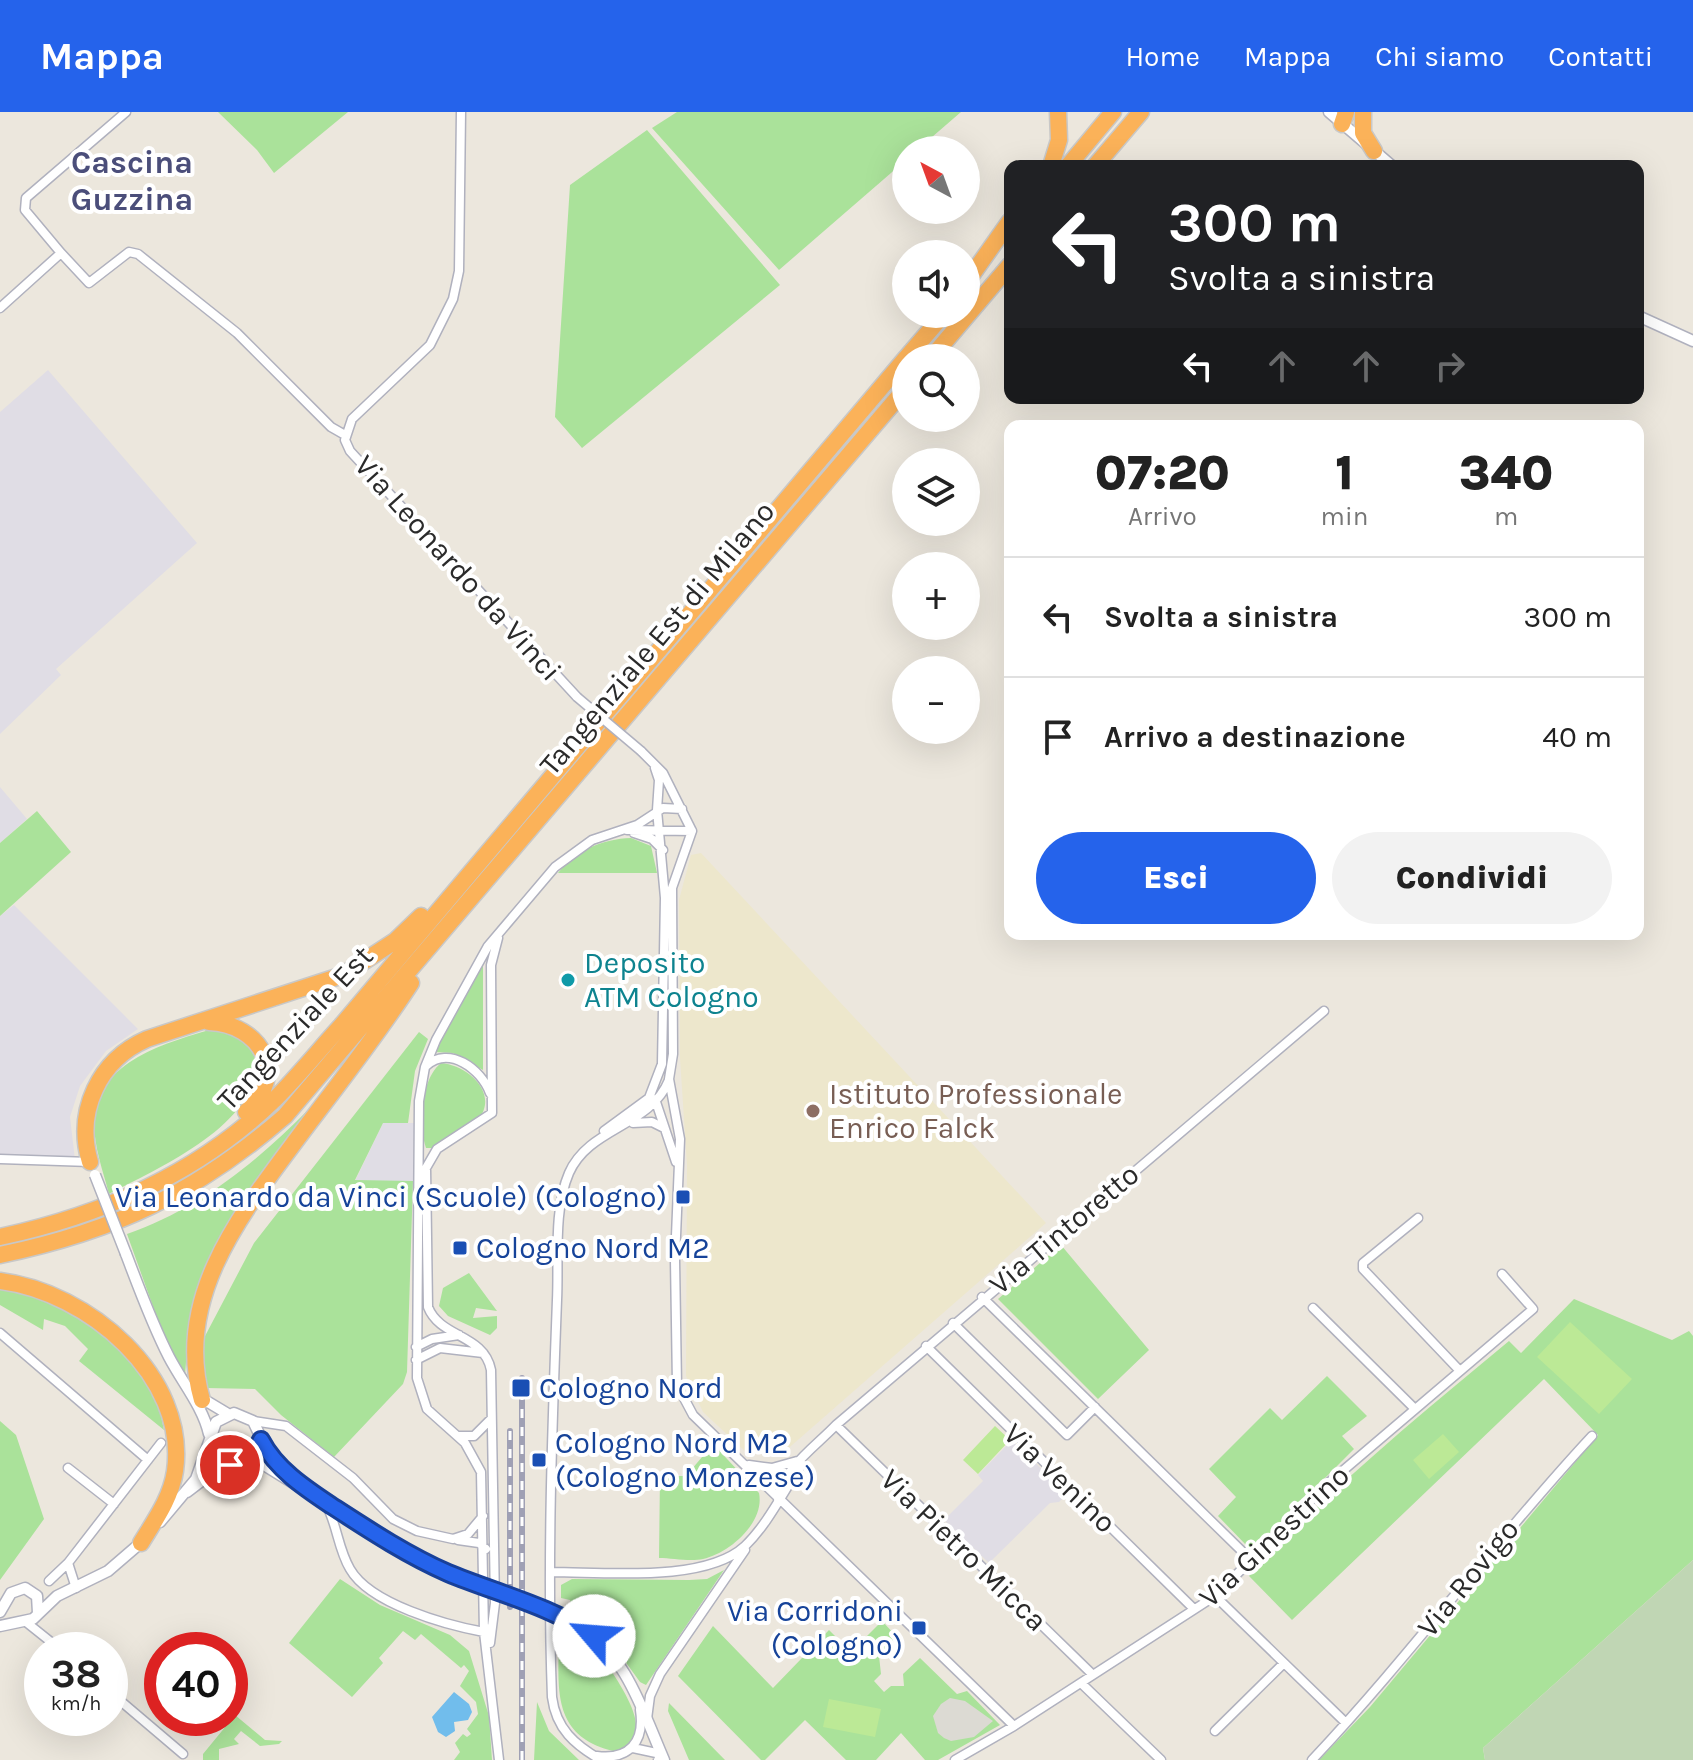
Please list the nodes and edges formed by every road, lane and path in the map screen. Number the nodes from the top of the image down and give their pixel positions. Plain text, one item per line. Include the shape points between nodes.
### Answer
1 (126, 112) edge
2 (461, 112) edge
3 (1058, 112) edge
4 (1113, 112) edge
5 (1141, 112) edge
6 (1329, 112) edge
7 (1362, 112) edge
8 (1345, 121) edge
9 (1374, 151) junction
10 (1053, 160) edge
11 (1073, 160) edge
12 (1100, 160) edge
13 (1385, 160) edge
14 (1004, 230) edge
15 (1004, 242) edge
16 (61, 253) junction
17 (980, 265) edge
18 (980, 269) edge
19 (1004, 272) edge
20 (0, 308) edge
21 (1644, 319) edge
22 (932, 328) edge
23 (1693, 341) edge
24 (918, 344) edge
25 (943, 344) edge
26 (892, 375) edge
27 (892, 404) edge
28 (345, 435) junction
29 (651, 760) junction
30 (564, 762) junction
31 (682, 809) junction
32 (657, 810) junction
33 (622, 830) junction
34 (660, 830) junction
35 (692, 831) junction
36 (663, 850) junction
37 (449, 924) junction
38 (503, 927) junction
39 (1324, 1011) dead end
40 (200, 1022) junction
41 (425, 1067) junction
42 (669, 1079) junction
43 (655, 1088) junction
44 (656, 1101) junction
45 (643, 1103) junction
46 (675, 1107) junction
47 (493, 1109) junction
48 (628, 1124) junction
49 (664, 1128) junction
50 (0, 1159) edge
51 (576, 1160) junction
52 (678, 1166) junction
53 (93, 1168) junction
54 (132, 1197) junction
55 (1418, 1218) dead end
56 (0, 1237) edge
57 (0, 1255) edge
58 (1502, 1274) dead end
59 (0, 1281) edge
60 (982, 1297) junction
61 (1313, 1308) dead end
62 (953, 1323) junction
63 (0, 1333) edge
64 (460, 1335) junction
65 (926, 1346) junction
66 (416, 1347) junction
67 (484, 1353) junction
68 (416, 1360) junction
69 (1460, 1371) junction
70 (182, 1381) junction
71 (202, 1400) junction
72 (1095, 1407) junction
73 (1415, 1409) junction
74 (228, 1414) junction
75 (490, 1418) junction
76 (253, 1421) junction
77 (836, 1425) junction
78 (457, 1435) junction
79 (1592, 1436) dead end
80 (209, 1439) junction
81 (261, 1440) junction
82 (161, 1443) dead end
83 (805, 1457) junction
84 (148, 1460) junction
85 (247, 1462) junction
86 (745, 1463) junction
87 (231, 1465) junction
88 (68, 1468) dead end
89 (309, 1490) junction
90 (187, 1492) junction
91 (322, 1499) junction
92 (778, 1499) junction
93 (114, 1504) junction
94 (484, 1515) junction
95 (757, 1531) junction
96 (453, 1539) junction
97 (141, 1543) junction
98 (483, 1546) junction
99 (494, 1559) junction
100 (1252, 1561) junction
101 (68, 1563) junction
102 (552, 1572) junction
103 (49, 1581) dead end
104 (76, 1588) junction
105 (37, 1596) junction
106 (57, 1596) junction
107 (1215, 1596) junction
108 (6, 1600) junction
109 (1194, 1609) junction
110 (0, 1612) edge
111 (30, 1619) junction
112 (0, 1626) edge
113 (488, 1629) junction
114 (41, 1632) edge
115 (1284, 1663) junction
116 (1092, 1674) junction
117 (1081, 1683) junction
118 (638, 1702) junction
119 (128, 1707) edge
120 (647, 1720) junction
121 (1346, 1723) junction
122 (1014, 1726) junction
123 (1215, 1731) dead end
124 (633, 1748) junction
125 (183, 1754) dead end
126 (598, 1758) edge
127 (661, 1758) edge
128 (499, 1760) edge
129 (955, 1760) edge
130 (1161, 1760) edge
131 (1312, 1760) edge

1 - 16 street via 26,198 25,210
2 - 28 street via 459,271 453,299 430,345 355,415
3 - 10 highway
4 - 11 highway
5 - 12 highway
6 - 8 street
7 - 8 highway via 1357,121
7 - 9 highway via 1363,133
8 - 9 street
9 - 13 street
14 - 17 highway
15 - 18 highway
16 - 20 street
16 - 28 street, Via Leonardo da Vinci via 89,283 129,252 138,254 237,333
19 - 25 highway
21 - 23 street
22 - 24 highway, Tangenziale Est di Milano
26 - 30 highway, Tangenziale Est di Milano
27 - 37 highway, Tangenziale Est di Milano
28 - 29 street, Via Leonardo da Vinci, bridge via 350,451 541,662
29 - 31 street, Via Leonardo da Vinci
29 - 32 street via 659,780
30 - 40 highway via 415,923 370,960 315,985
30 - 54 highway, Tangenziale Est via 275,1099 233,1136
31 - 32 street
31 - 35 street, Via Leonardo da Vinci
32 - 33 street
32 - 34 street
33 - 34 street
33 - 36 street via 652,839
33 - 38 street via 571,852
34 - 35 street
34 - 36 street
35 - 42 street via 672,888
36 - 43 street via 663,1041
37 - 57 highway, Tangenziale Est via 298,1103 238,1156 134,1217 63,1242
37 - 71 highway via 390,1016 233,1228 210,1279 197,1329 193,1366
38 - 41 street via 458,997
38 - 47 street via 492,957
39 - 60 street, Via Tintoretto
40 - 53 highway via 129,1047 106,1069 88,1106 85,1135
40 - 54 highway via 238,1026 253,1038 267,1065 264,1090 250,1109
41 - 47 street via 445,1058 470,1066 487,1085
41 - 66 street via 417,1158
42 - 44 street
42 - 46 street
43 - 44 street
43 - 45 street
44 - 45 street
44 - 46 street
44 - 48 street
44 - 49 street
45 - 51 street
46 - 52 street
47 - 64 street via 485,1121 435,1151 427,1166 427,1301 436,1321
48 - 49 street via 649,1122
48 - 51 street via 593,1143
49 - 52 street
50 - 53 street
51 - 102 street via 562,1202
52 - 86 street via 677,1385 693,1415
53 - 70 street, bridge via 158,1334
54 - 56 highway, Tangenziale Est via 67,1222
55 - 69 street via 1363,1263 1363,1269
58 - 69 street, Via Ginestrino via 1533,1309
59 - 97 highway via 49,1297 98,1323 136,1354 161,1391 174,1434 175,1472
60 - 62 street, Via Tintoretto
60 - 72 street
61 - 73 street
62 - 65 street, Via Tintoretto
62 - 72 street via 1067,1435
63 - 84 street
64 - 66 street
64 - 67 street
65 - 77 street, Via Tintoretto
65 - 109 street, Via Venino
66 - 68 street
67 - 68 street via 440,1348
67 - 75 street via 491,1370
68 - 78 street via 417,1383 427,1409
69 - 73 street, Via Ginestrino
70 - 71 street
70 - 80 street via 203,1415
71 - 74 street
72 - 100 street
73 - 100 street, Via Ginestrino via 1326,1485
74 - 76 street
74 - 80 street via 215,1422
75 - 78 street via 479,1434
75 - 99 street
76 - 81 street
76 - 96 street via 284,1424 397,1521
77 - 83 street, Via Tintoretto
77 - 116 street, Via Pietro Micca
78 - 94 street via 480,1467
79 - 121 street, Via Rovigo
80 - 87 street via 218,1460
80 - 90 street
81 - 85 street via 257,1454
81 - 89 street via 271,1458
82 - 84 street
83 - 86 street via 772,1468
83 - 92 street, Via Tintoretto
84 - 93 street
85 - 87 street
85 - 89 street via 264,1465
86 - 92 street
87 - 90 street
88 - 93 street
89 - 91 street
90 - 97 street
91 - 113 street via 346,1561 362,1585 455,1627
91 - 118 street, bridge via 400,1549 579,1626 609,1652
92 - 95 street, Via Tintoretto
92 - 122 street
93 - 101 street
94 - 96 street via 472,1530
94 - 98 street
95 - 102 street, Via Tintoretto via 730,1557 701,1569
95 - 120 street, Via Tintoretto via 660,1674
96 - 98 street
97 - 104 street via 108,1571
98 - 99 street
98 - 113 street
99 - 113 street
100 - 107 street, Via Ginestrino
101 - 103 street
101 - 104 street
102 - 126 street via 554,1711 571,1739
104 - 106 street
105 - 106 street
105 - 108 street via 32,1590 17,1589
105 - 111 street
106 - 111 street
107 - 109 street, Via Ginestrino
107 - 115 street
108 - 110 street
108 - 111 street via 8,1614
109 - 116 street, Via Ginestrino
111 - 112 street
111 - 114 street
113 - 128 street
115 - 121 street
115 - 123 street
116 - 117 street, Via Ginestrino
117 - 122 street, Via Ginestrino
117 - 130 street
118 - 120 street
118 - 124 street via 641,1731
119 - 125 street
120 - 127 street
121 - 131 street, Via Rovigo
122 - 129 street, Via Ginestrino
124 - 126 street via 617,1757
124 - 127 street

